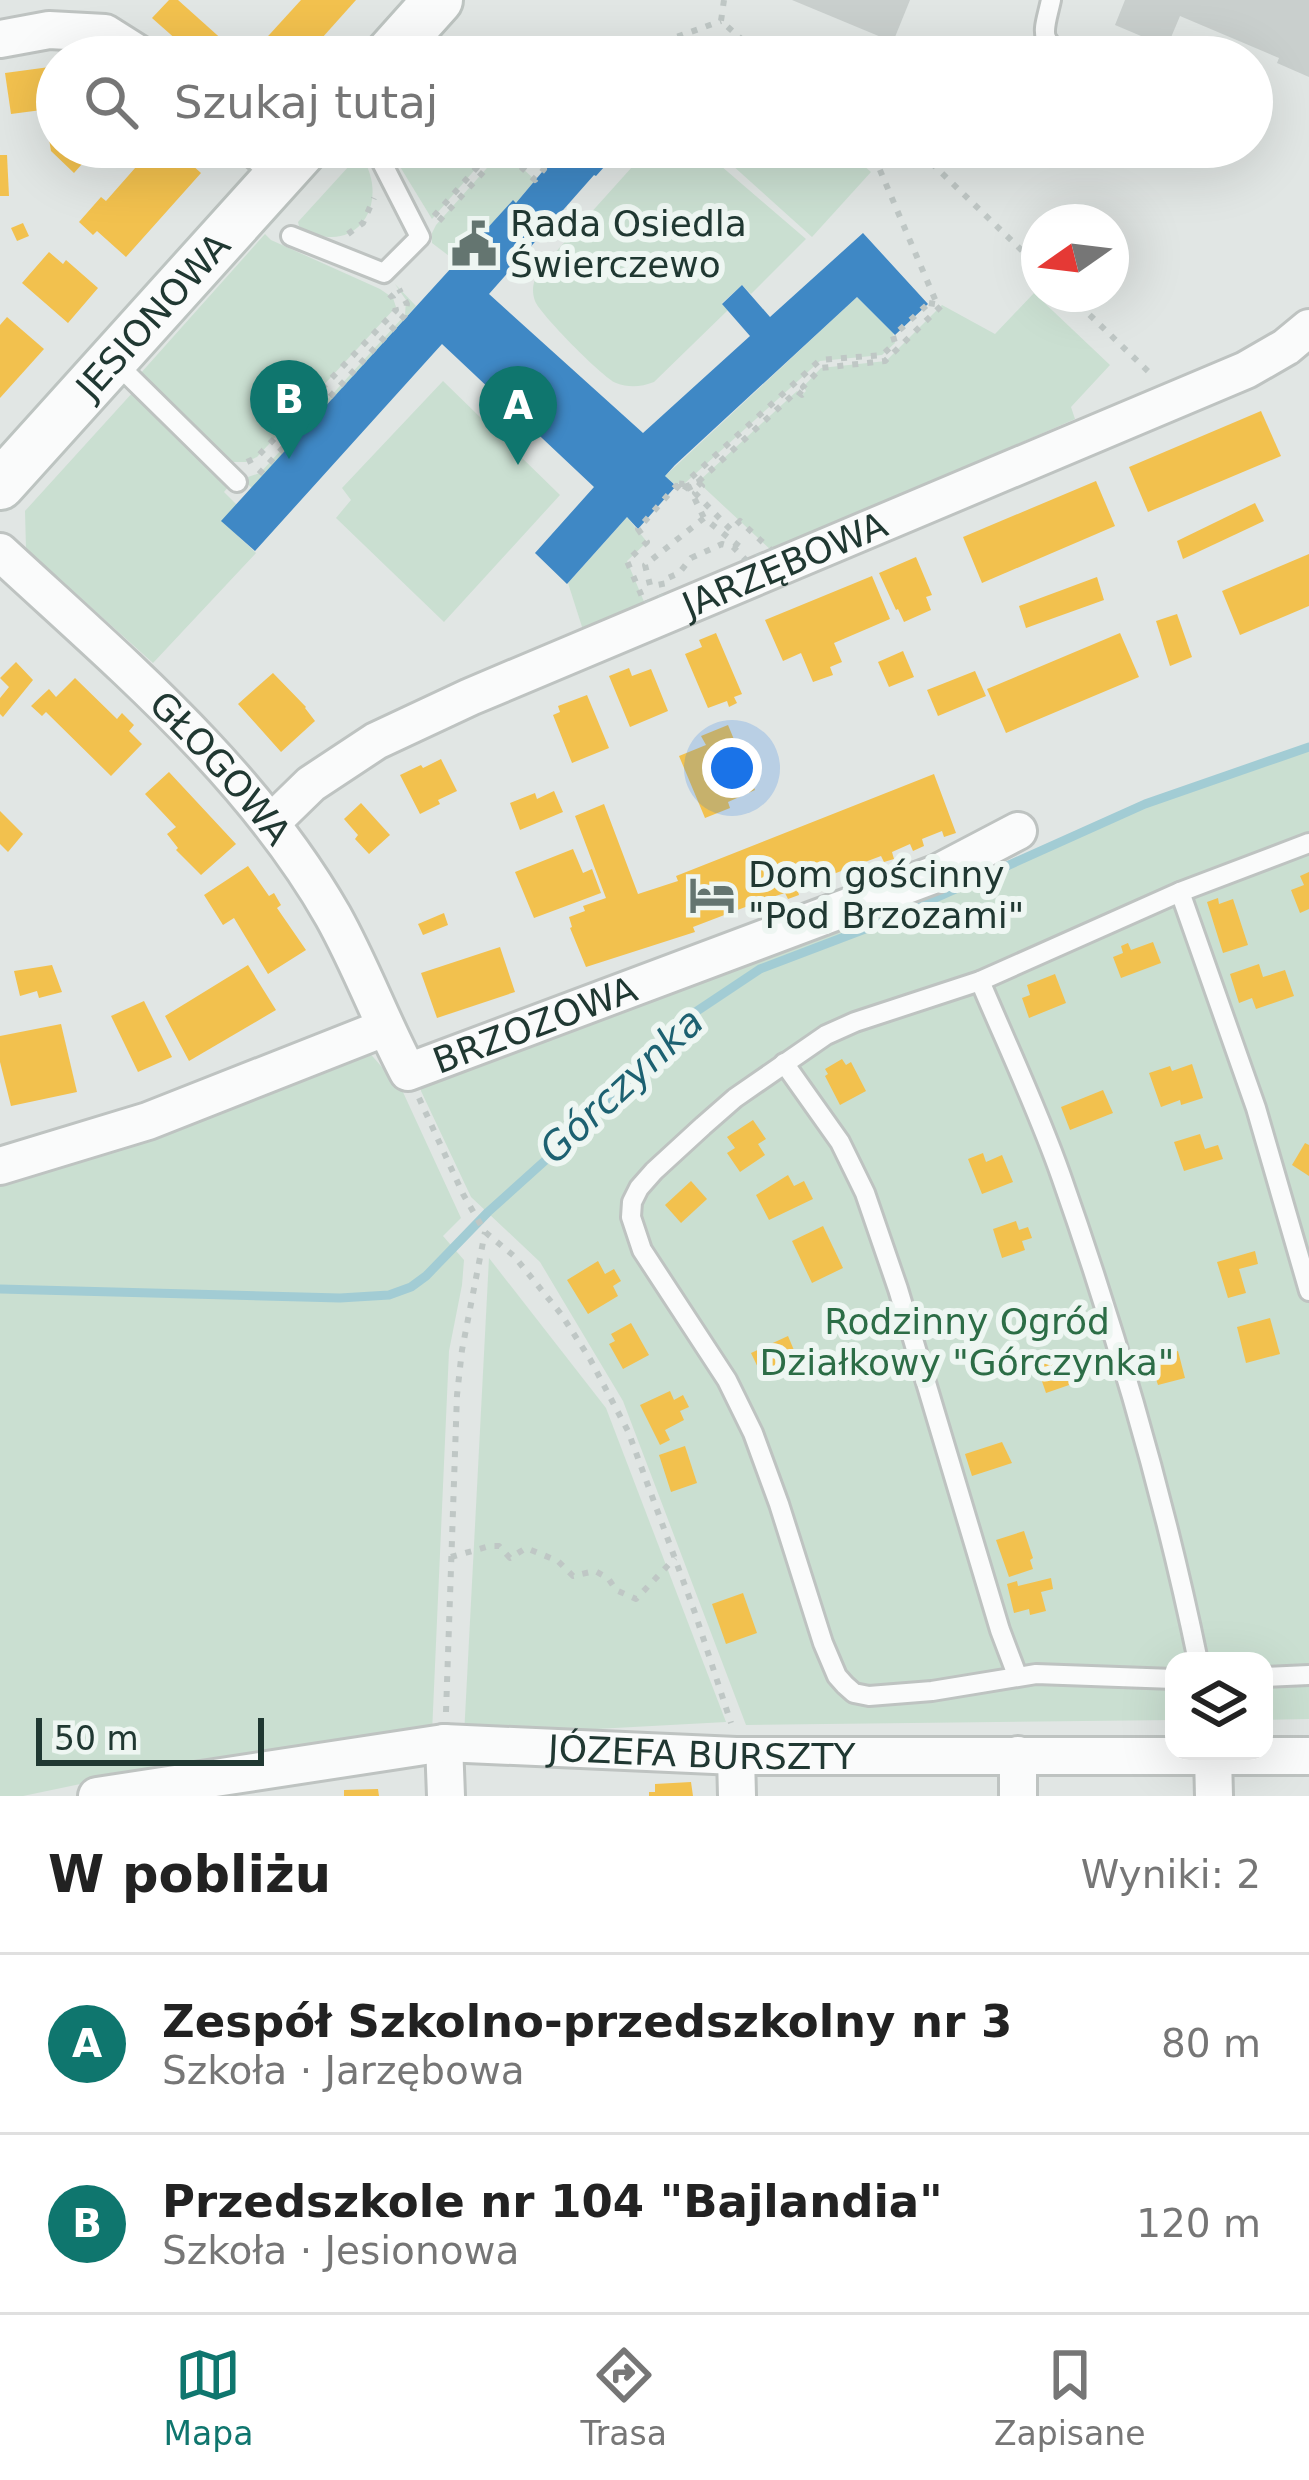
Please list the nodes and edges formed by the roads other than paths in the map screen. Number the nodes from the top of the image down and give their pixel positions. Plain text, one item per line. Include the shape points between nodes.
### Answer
1 (1051, 0) edge
2 (47, 15) edge
3 (110, 36) edge
4 (1046, 36) edge
5 (0, 39) edge
6 (269, 168) edge
7 (386, 168) edge
8 (291, 236) dead end
9 (1309, 328) edge
10 (112, 360) junction
11 (241, 474) road end
12 (0, 484) edge
13 (0, 552) edge
14 (271, 823) junction
15 (1018, 831) dead end
16 (1309, 843) edge
17 (1180, 892) junction
18 (980, 981) junction
19 (384, 1028) junction
20 (784, 1063) junction
21 (0, 1166) edge
22 (1309, 1291) edge
23 (1196, 1652) edge
24 (1309, 1675) edge
25 (1017, 1676) junction
26 (1273, 1677) edge
27 (1165, 1679) edge
28 (444, 1743) junction
29 (1165, 1753) edge
30 (1018, 1755) junction
31 (1273, 1755) edge
32 (736, 1756) junction
33 (1309, 1756) edge
34 (1212, 1760) edge
35 (136, 1793) edge
36 (97, 1796) edge
37 (446, 1796) edge
38 (737, 1796) edge
39 (1018, 1796) edge
40 (1214, 1796) edge

1 - 4 lane
2 - 3 street
2 - 5 street
6 - 10 street, JESIONOWA
7 - 8 lane via 426,235 384,273
9 - 14 street, JARZĘBOWA via 1246,370 656,609 376,741 311,784
10 - 11 lane
10 - 12 street, JESIONOWA
13 - 14 street, GŁOGOWA via 156,695
14 - 19 street, GŁOGOWA via 332,914
15 - 19 street, BRZOZOWA via 935,874 408,1072
16 - 17 lane
17 - 18 lane
17 - 22 lane
18 - 20 lane via 855,1022
18 - 23 lane via 1060,1172 1124,1368
19 - 21 street, BRZOZOWA via 148,1120
20 - 25 lane via 840,1142 870,1206
20 - 25 lane via 639,1188 635,1233 740,1406 844,1685 886,1695
24 - 26 lane
25 - 27 lane
28 - 32 street, JÓZEFA BURSZTY
28 - 35 street, JÓZEFA BURSZTY
28 - 37 street
29 - 30 street, JÓZEFA BURSZTY
30 - 32 street, JÓZEFA BURSZTY
30 - 39 street
31 - 33 street, JÓZEFA BURSZTY
32 - 38 street
34 - 40 street
35 - 36 street, JÓZEFA BURSZTY

